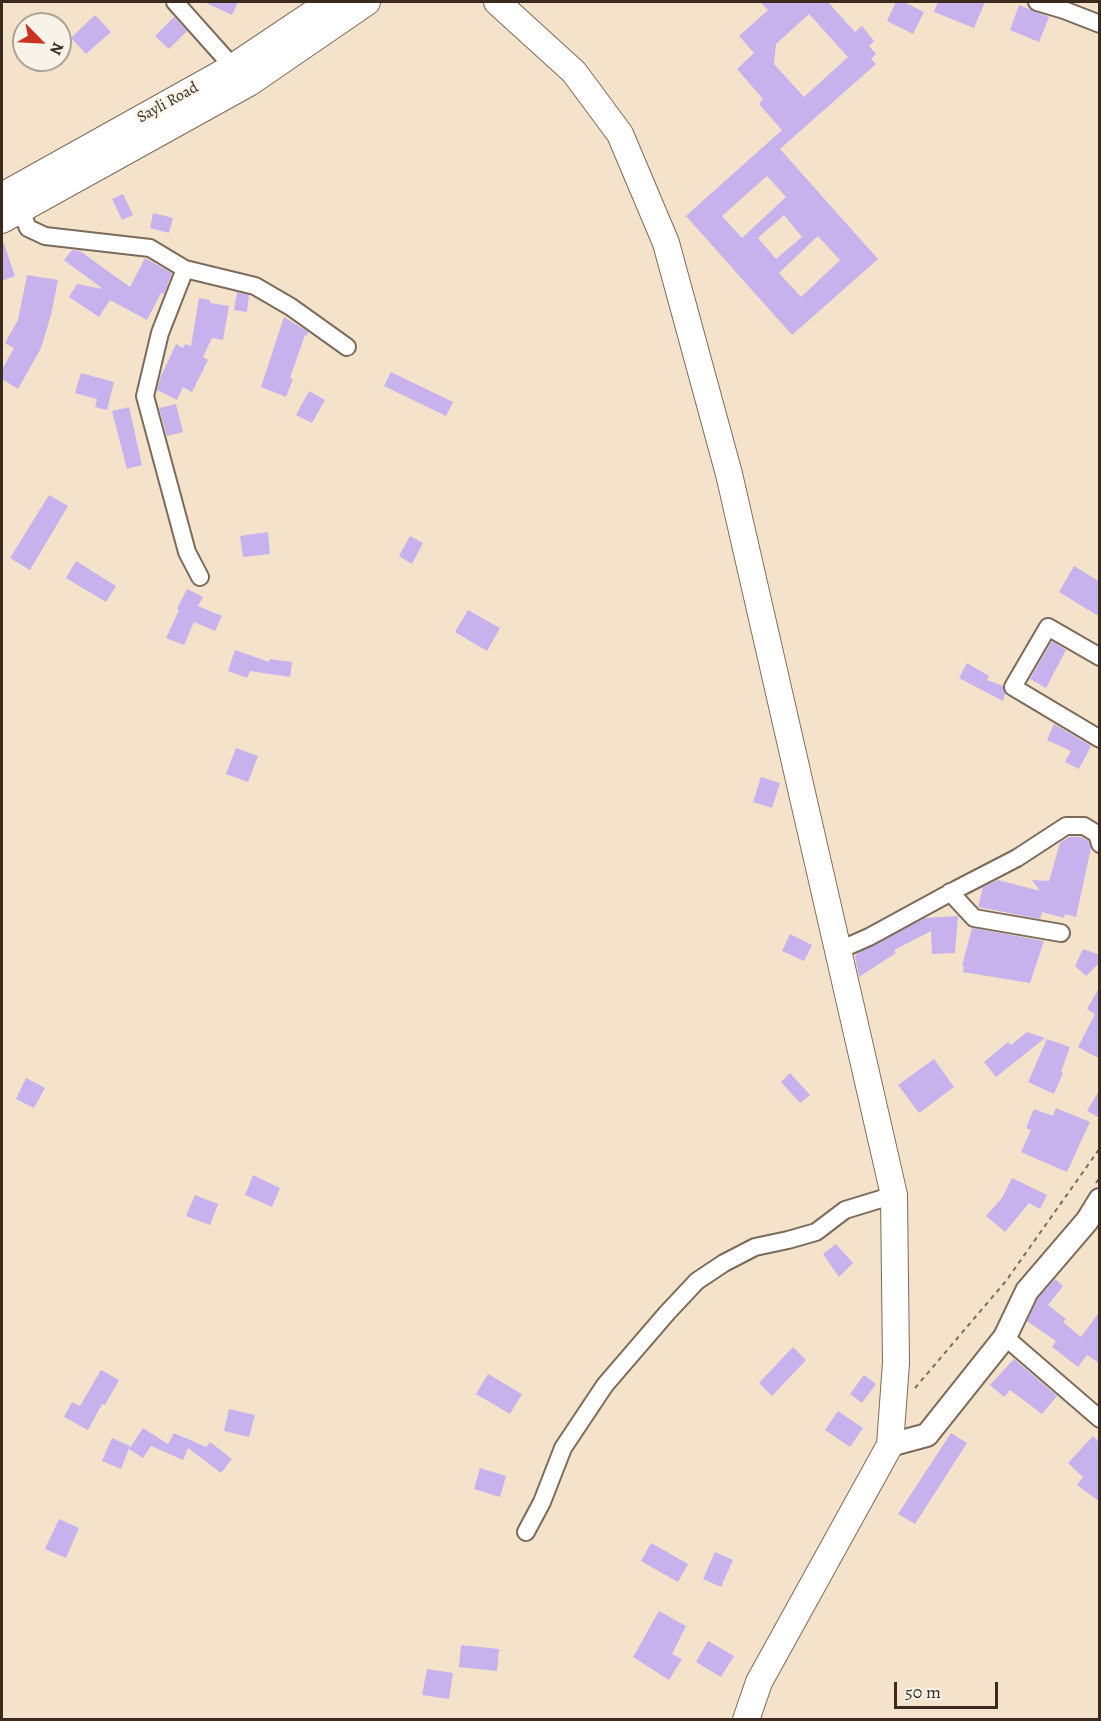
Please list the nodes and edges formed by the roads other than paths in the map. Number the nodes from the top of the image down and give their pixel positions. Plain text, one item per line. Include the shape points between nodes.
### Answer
1 (175, 2) edge
2 (330, 2) edge
3 (367, 2) edge
4 (497, 2) edge
5 (1037, 2) edge
6 (1100, 24) edge
7 (233, 67) junction
8 (9, 204) edge
9 (185, 269) junction
10 (347, 347) dead end
11 (200, 577) dead end
12 (1100, 657) edge
13 (1100, 739) edge
14 (1100, 844) edge
15 (950, 892) junction
16 (1061, 933) dead end
17 (837, 951) junction
18 (894, 1196) junction
19 (1100, 1200) edge
20 (1093, 1226) edge
21 (1005, 1336) junction
22 (1100, 1419) edge
23 (890, 1445) junction
24 (526, 1532) dead end
25 (746, 1719) edge

1 - 7 street
2 - 7 main road, Sayli Road
3 - 8 main road via 249,83
4 - 17 main road via 574,72 620,134 666,243 729,474
5 - 6 street
7 - 8 main road, Sayli Road
8 - 9 street via 28,228 45,236 150,248
9 - 10 street via 255,286
9 - 11 street via 160,333 145,396 187,552
12 - 13 street via 1048,627 1013,687
14 - 15 street via 1097,834 1084,826 1066,826 1017,858
15 - 16 street via 974,918
15 - 17 street
17 - 18 main road
18 - 23 main road via 896,1363
18 - 24 street via 845,1209 816,1232 755,1247 697,1281 605,1385 563,1449
19 - 20 main road
20 - 21 main road via 1027,1291
21 - 22 street
21 - 23 main road via 927,1435
23 - 25 main road via 759,1682

